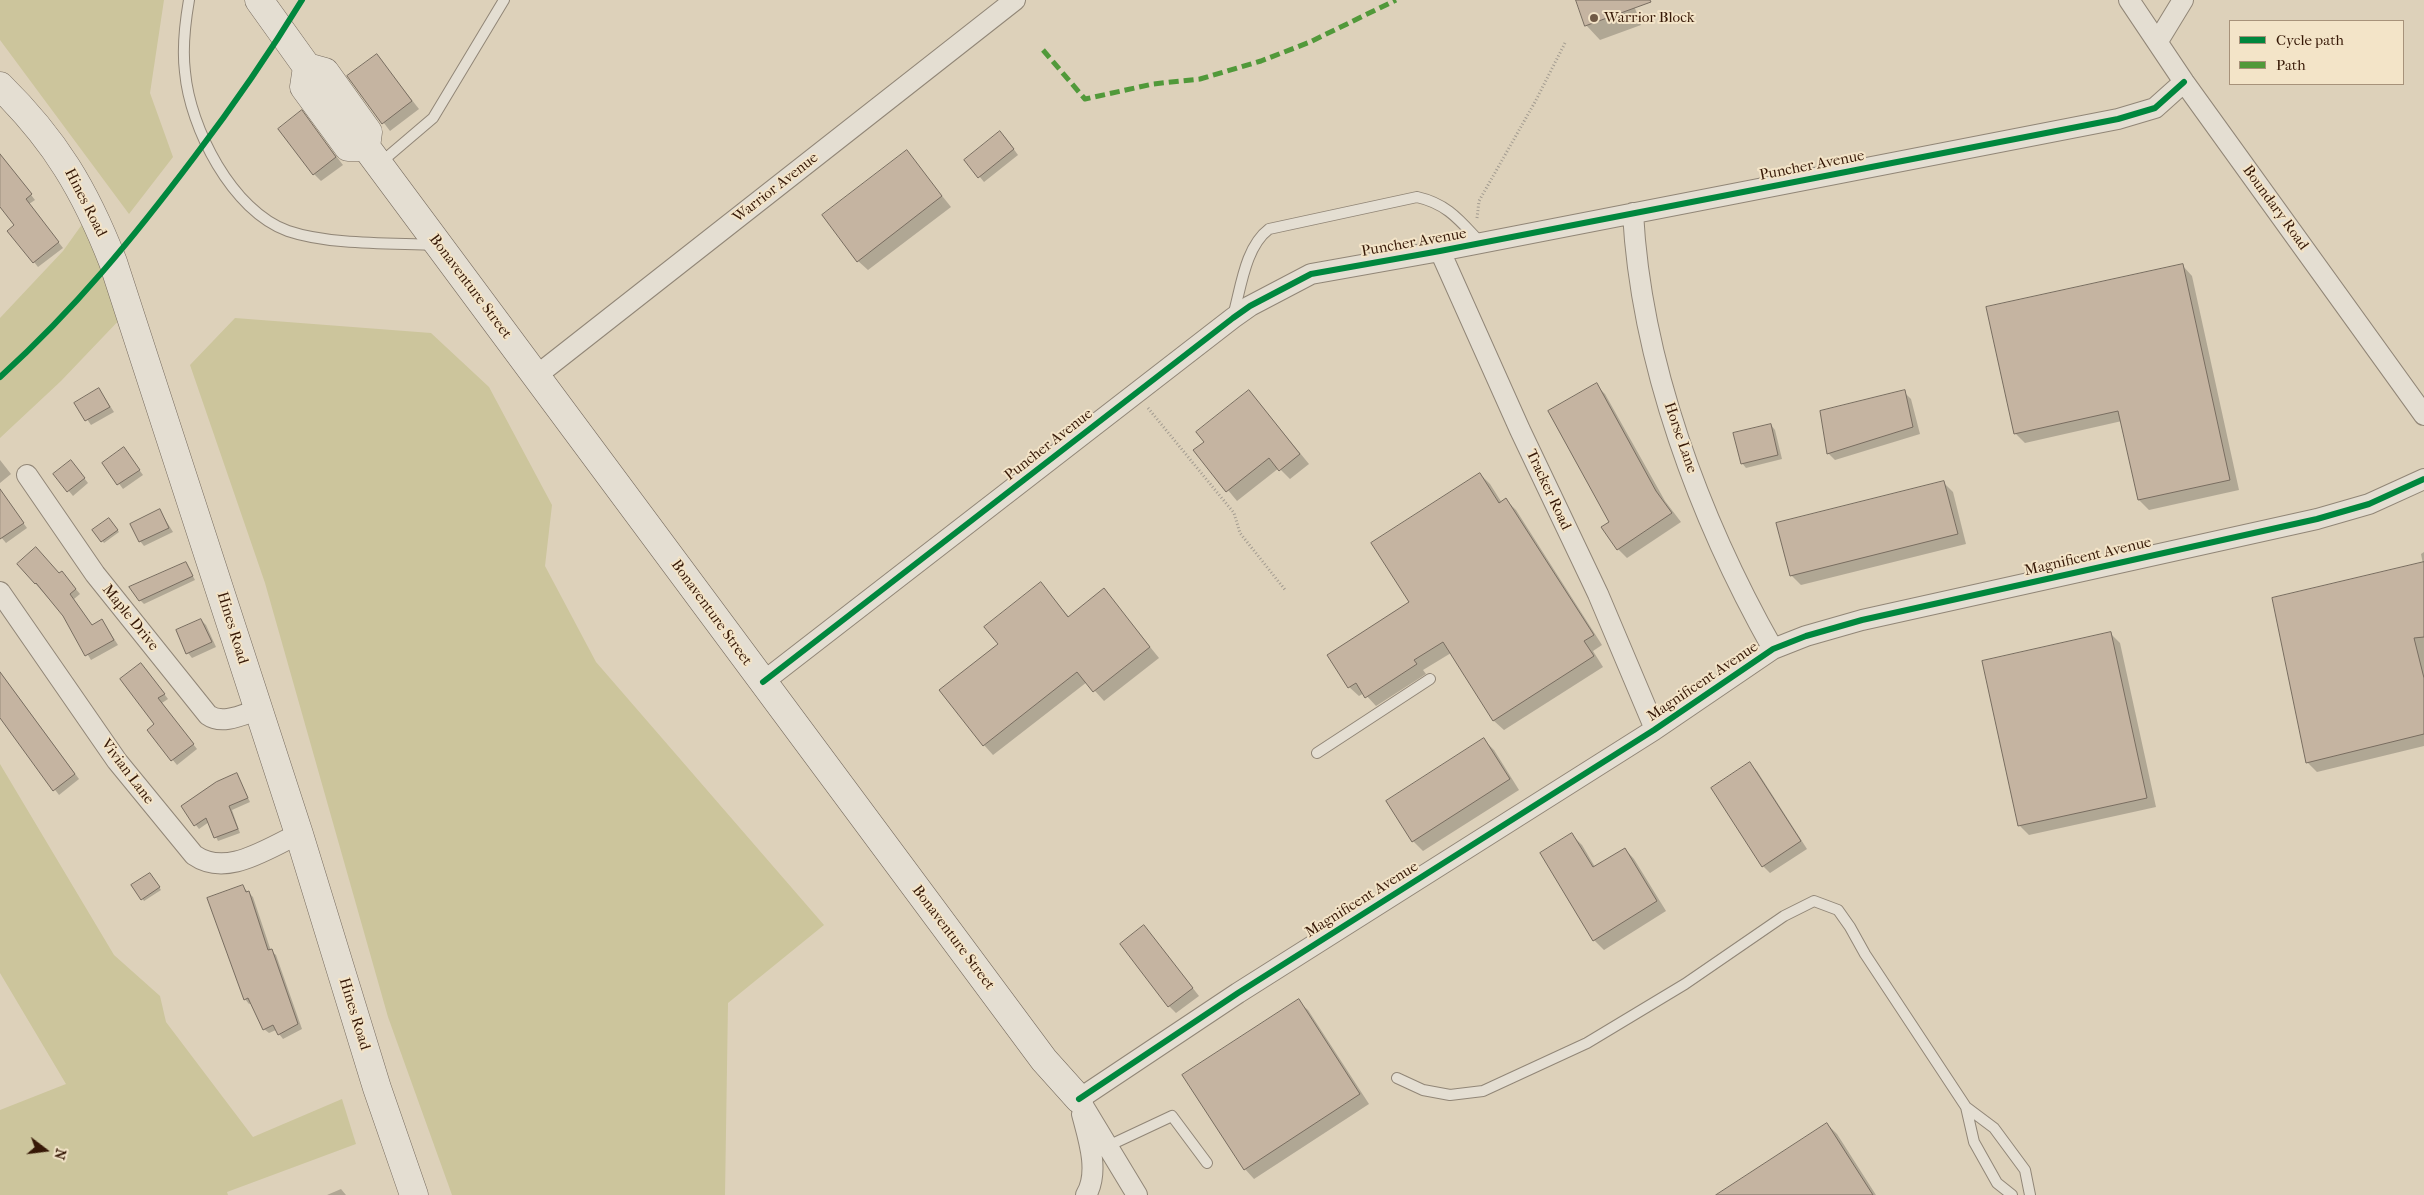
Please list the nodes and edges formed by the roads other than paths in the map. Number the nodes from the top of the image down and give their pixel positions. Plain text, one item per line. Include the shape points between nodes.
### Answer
1 (189, 0) edge
2 (259, 0) edge
3 (504, 0) edge
4 (1015, 0) edge
5 (2129, 0) edge
6 (2183, 0) edge
7 (2158, 42) junction
8 (2184, 82) junction
9 (0, 86) edge
10 (372, 156) junction
11 (1633, 213) junction
12 (1480, 243) junction
13 (439, 246) junction
14 (1440, 251) junction
15 (1233, 318) junction
16 (536, 376) junction
17 (2424, 415) edge
18 (27, 475) dead end
19 (2424, 479) edge
20 (0, 592) edge
21 (1773, 649) junction
22 (1430, 680) dead end
23 (763, 682) junction
24 (257, 710) junction
25 (1655, 729) junction
26 (1317, 753) dead end
27 (299, 834) junction
28 (1397, 1078) dead end
29 (1079, 1099) junction
30 (1966, 1107) junction
31 (1108, 1146) junction
32 (1207, 1163) dead end
33 (414, 1195) edge
34 (1086, 1195) edge
35 (1137, 1195) edge
36 (2012, 1195) edge
37 (2030, 1195) edge

1 - 13 lane via 184,55 193,109 205,142 223,174 248,204 288,231 325,238
2 - 10 street, Bonaventure Street via 307,67 325,72 342,95 368,132
3 - 10 lane via 433,118
4 - 16 street, Warrior Avenue
5 - 7 street, Boundary Road
6 - 7 street
7 - 8 street, Boundary Road
8 - 11 street, Puncher Avenue via 2155,108 2118,119
8 - 17 street, Boundary Road
9 - 24 street, Hines Road via 48,137 78,184 100,228 198,519
10 - 13 street, Bonaventure Street
11 - 12 street, Puncher Avenue
11 - 21 street, Horse Lane via 1635,244 1660,375 1680,442 1710,522 1743,596
12 - 14 street, Puncher Avenue
12 - 15 lane via 1447,208 1417,197 1269,229 1259,236 1251,254
13 - 16 street, Bonaventure Street
14 - 15 street, Puncher Avenue via 1311,274
14 - 25 street, Tracker Road via 1598,594
15 - 23 street, Puncher Avenue
16 - 23 street, Bonaventure Street
18 - 24 street, Maple Drive via 95,574 208,715 223,720
19 - 21 street, Magnificent Avenue via 2369,504 2317,520 1862,620 1789,641
20 - 27 street, Vivian Lane via 117,761 194,855 211,864 231,864
21 - 25 street, Magnificent Avenue
22 - 26 lane
23 - 29 street, Bonaventure Street via 1044,1060
24 - 27 street, Hines Road
25 - 29 street, Magnificent Avenue via 1245,988
27 - 33 street, Hines Road via 377,1088
28 - 30 lane via 1423,1090 1450,1095 1484,1091 1587,1043 1685,984 1784,916 1814,901 1838,910
29 - 31 street
29 - 34 street via 1091,1151 1092,1175
30 - 36 lane via 1974,1142 1997,1182
30 - 37 lane via 1994,1128 2020,1163 2025,1170
31 - 32 lane via 1172,1116
31 - 35 street

